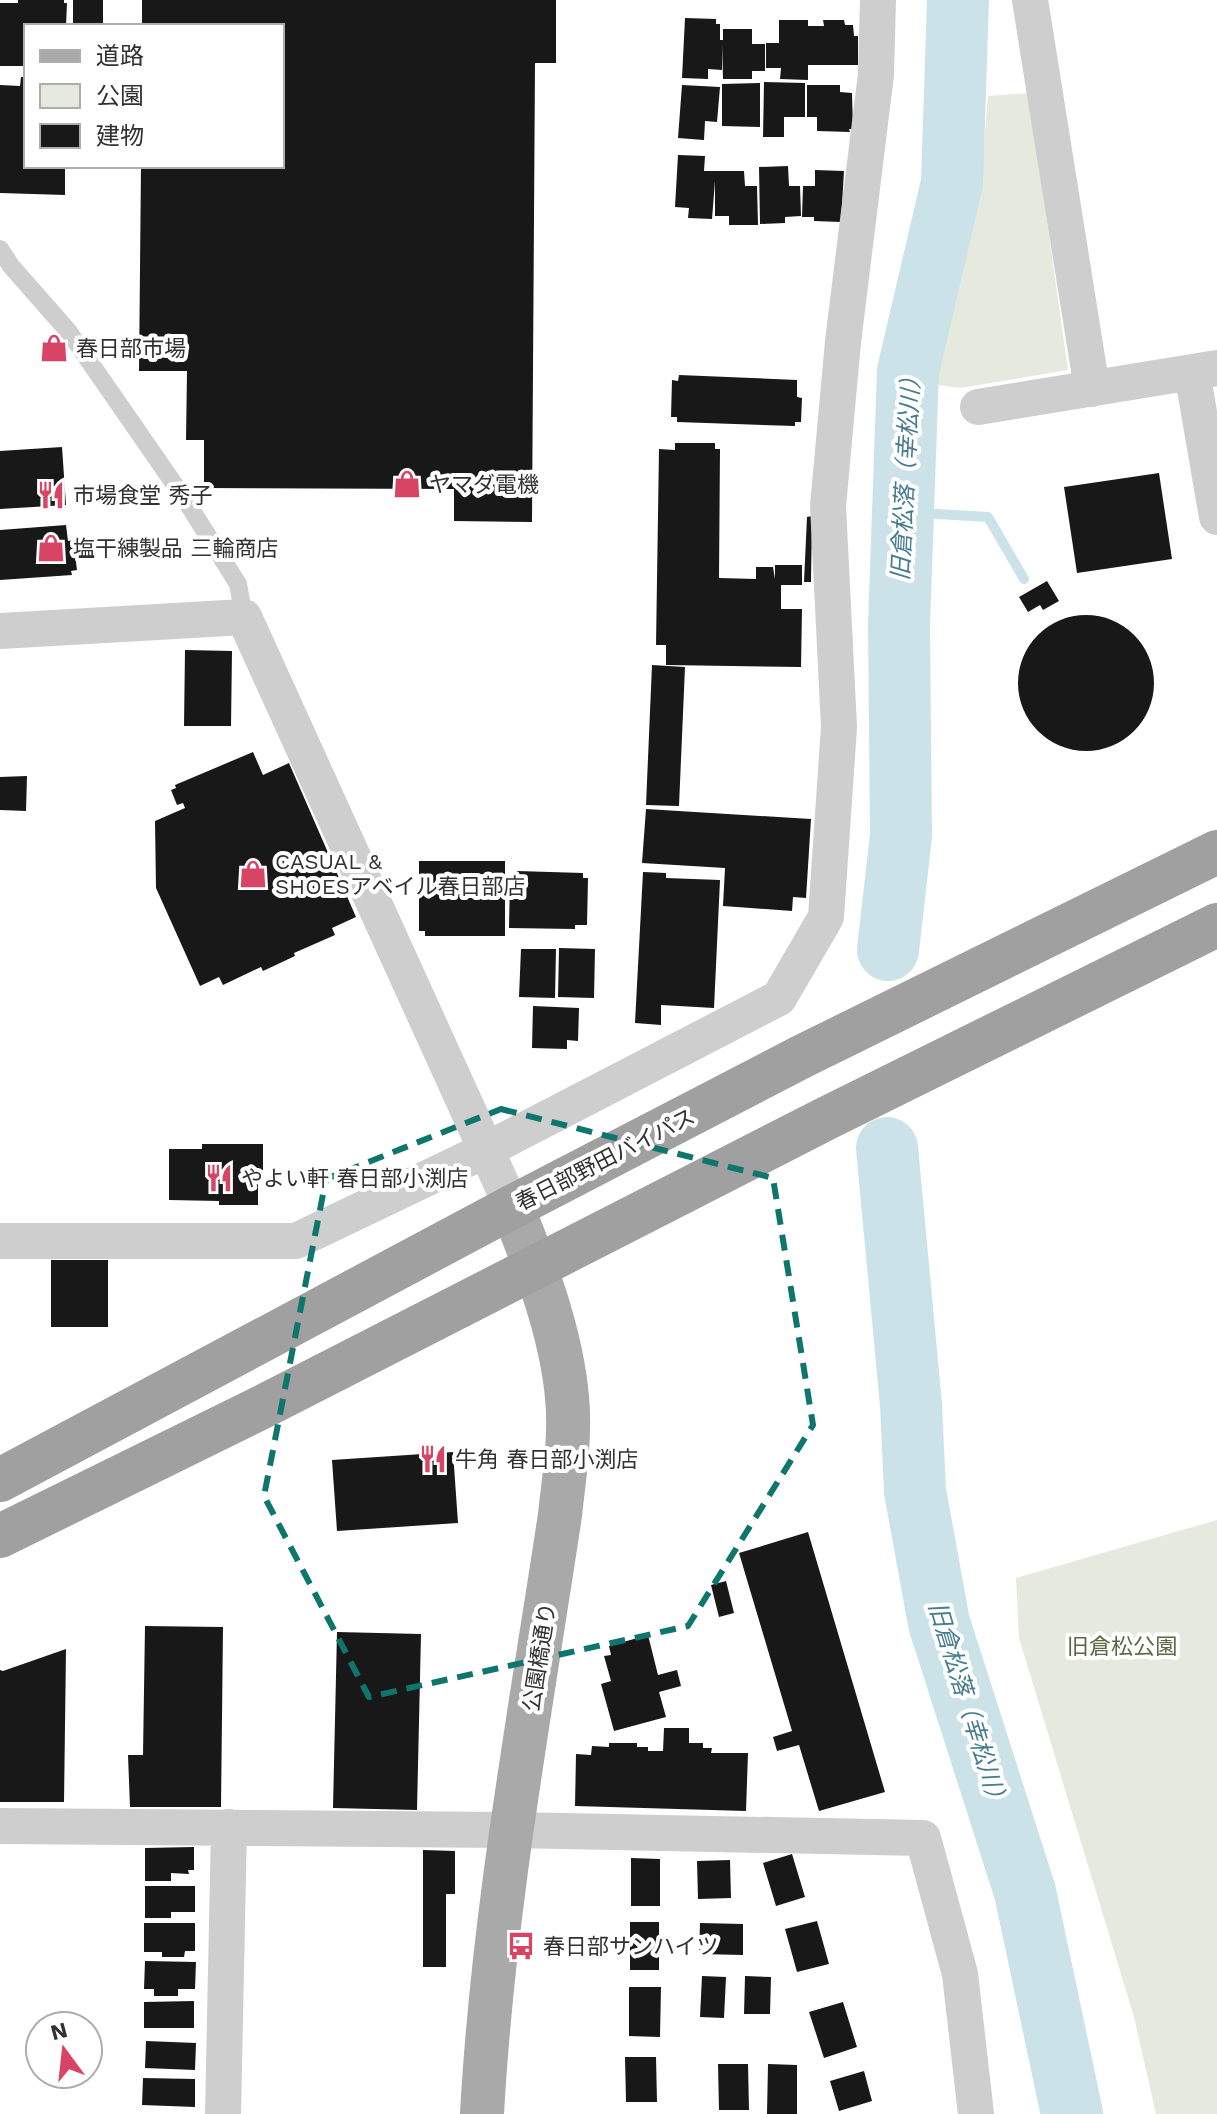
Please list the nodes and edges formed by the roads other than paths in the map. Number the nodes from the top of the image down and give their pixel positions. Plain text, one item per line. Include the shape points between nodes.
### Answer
1 (878, 0) edge
2 (1030, 0) edge
3 (0, 249) edge
4 (1204, 370) edge
5 (1092, 389) junction
6 (978, 407) dead end
7 (1217, 517) edge
8 (244, 617) junction
9 (0, 631) edge
10 (1217, 852) edge
11 (1217, 925) edge
12 (486, 1150) junction
13 (512, 1207) junction
14 (0, 1241) edge
15 (535, 1265) junction
16 (0, 1480) edge
17 (0, 1536) edge
18 (0, 1826) edge
19 (229, 1827) junction
20 (512, 1830) junction
21 (223, 2114) edge
22 (482, 2114) edge
23 (976, 2114) edge

1 - 12 street via 876,74 828,506 839,727 826,917 779,998
2 - 5 street
3 - 8 lane via 69,332 186,501 238,584
4 - 5 street
4 - 7 street
5 - 6 street
8 - 9 street
8 - 12 street
10 - 13 highway, 春日部野田バイパス
11 - 15 highway
12 - 13 street
12 - 14 street via 296,1241
13 - 15 main road, 公園橋通り
13 - 16 highway, 春日部野田バイパス
15 - 17 highway
15 - 20 main road, 公園橋通り via 567,1398 566,1450
18 - 19 street
19 - 20 street
19 - 21 street
20 - 22 main road, 公園橋通り
20 - 23 street via 923,1838 960,1974

